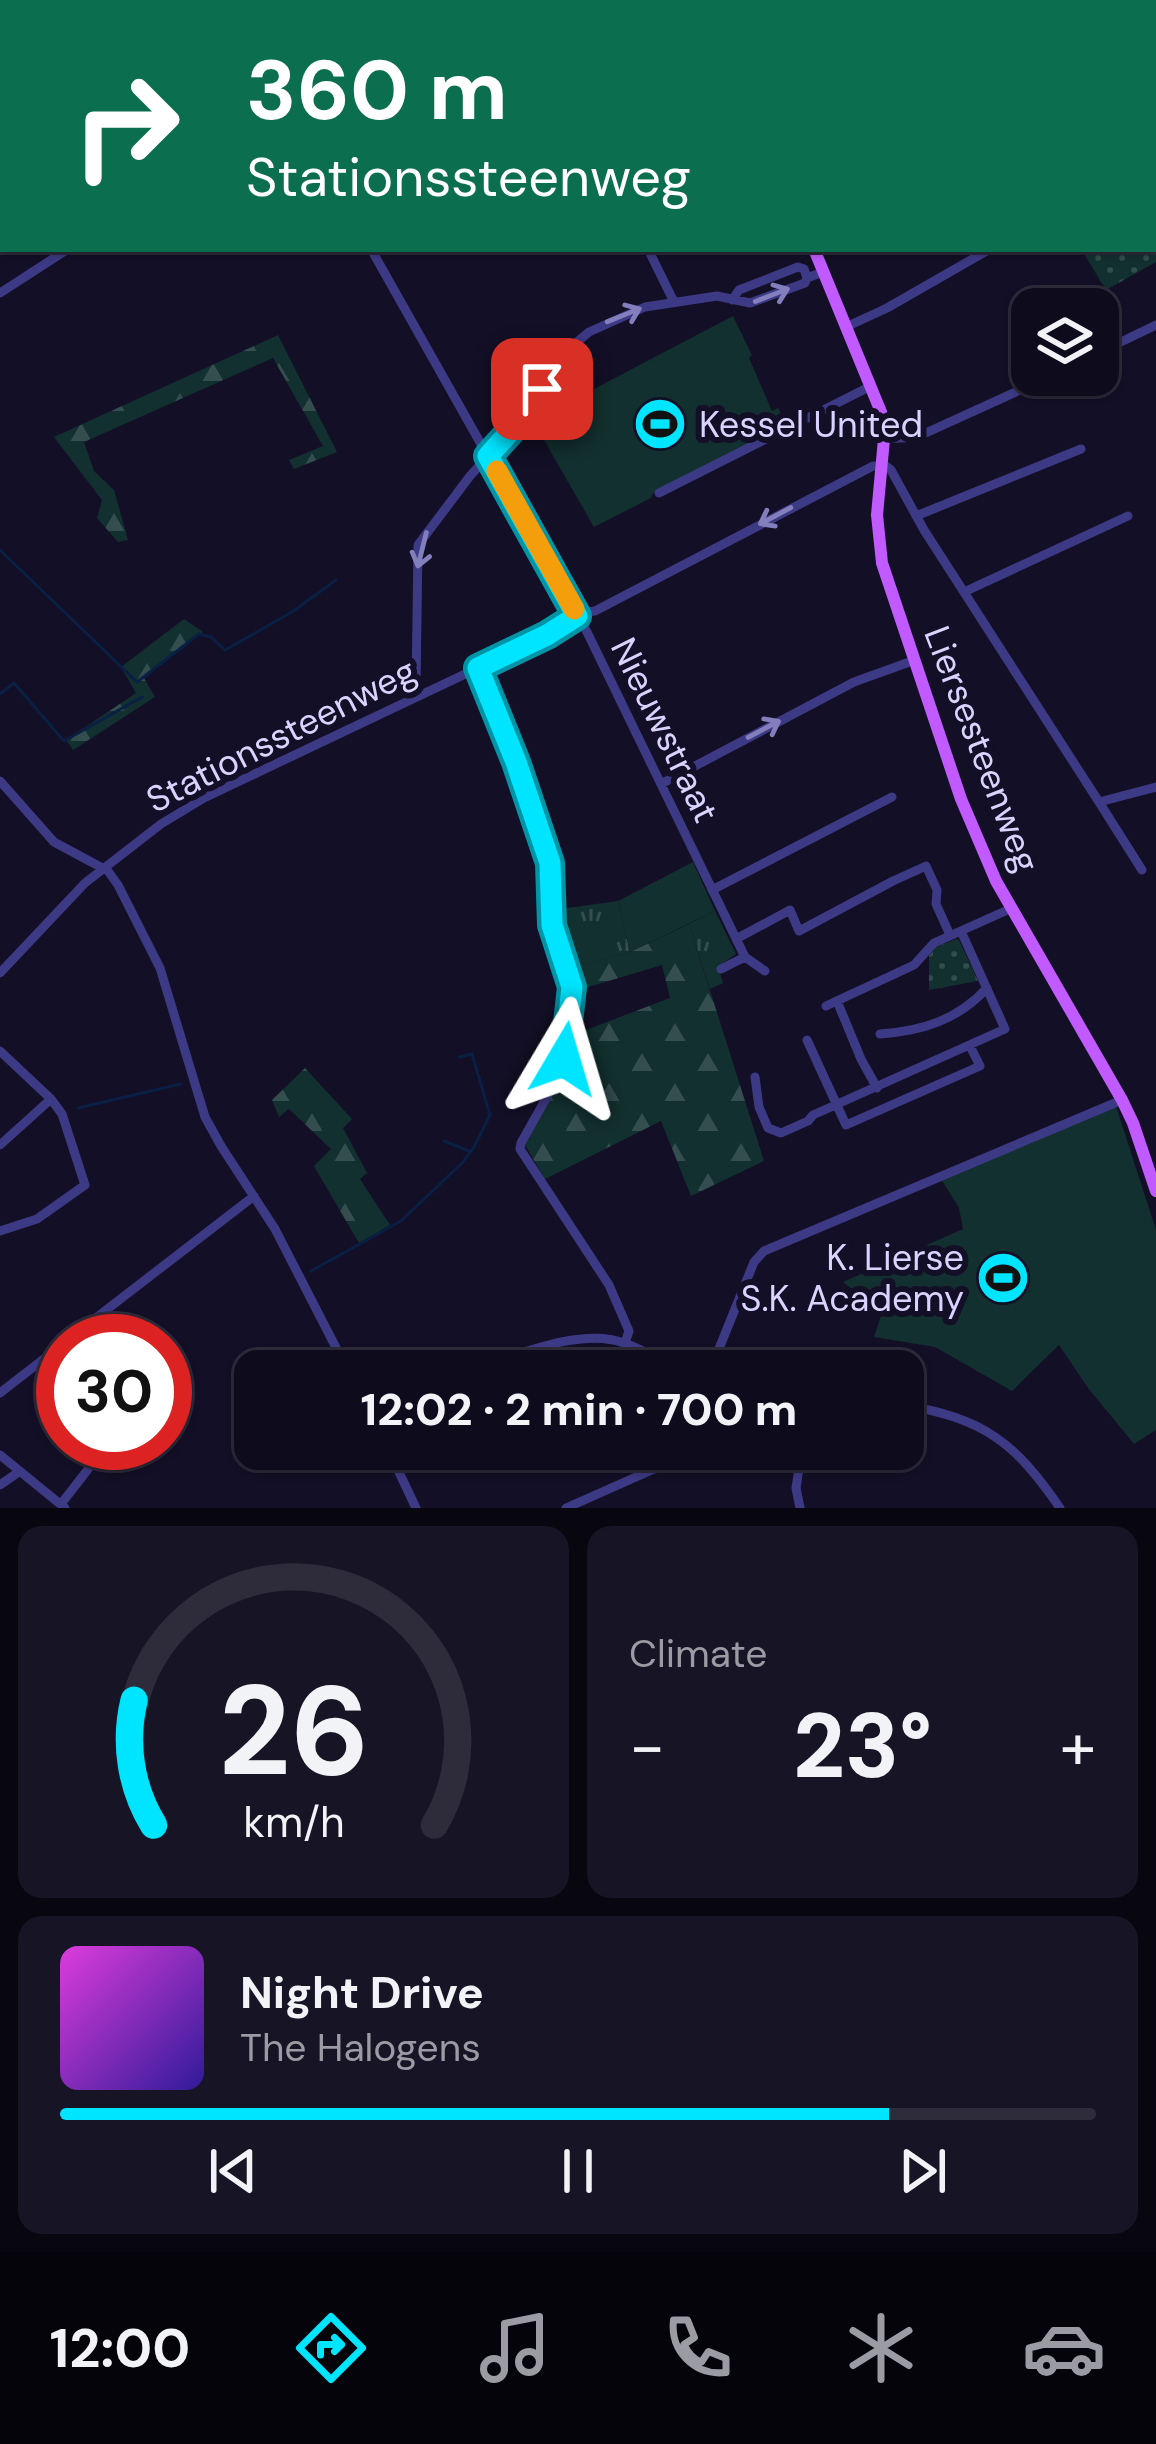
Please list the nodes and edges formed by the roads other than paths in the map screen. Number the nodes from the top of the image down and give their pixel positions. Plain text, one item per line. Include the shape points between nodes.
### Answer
1 (63, 252) edge
2 (372, 252) edge
3 (649, 252) edge
4 (815, 252) edge
5 (985, 252) edge
6 (823, 272) junction
7 (0, 293) edge
8 (674, 302) junction
9 (1156, 325) edge
10 (846, 327) junction
11 (1119, 343) edge
12 (871, 386) junction
13 (1011, 394) edge
14 (884, 439) junction
15 (1081, 449) dead end
16 (488, 456) junction
17 (880, 466) junction
18 (658, 493) dead end
19 (916, 516) junction
20 (1128, 516) dead end
21 (964, 592) junction
22 (576, 613) junction
23 (559, 628) junction
24 (591, 642) junction
25 (915, 660) junction
26 (478, 668) junction
27 (419, 694) junction
28 (0, 781) edge
29 (661, 784) junction
30 (1156, 787) edge
31 (892, 797) dead end
32 (1099, 802) junction
33 (103, 868) junction
34 (1142, 870) dead end
35 (712, 890) junction
36 (1012, 908) junction
37 (799, 931) junction
38 (956, 933) junction
39 (736, 939) junction
40 (806, 946) dead end
41 (746, 957) junction
42 (722, 969) dead end
43 (765, 971) dead end
44 (0, 973) edge
45 (987, 988) junction
46 (880, 1034) dead end
47 (807, 1040) dead end
48 (970, 1046) junction
49 (0, 1051) edge
50 (755, 1078) dead end
51 (877, 1088) junction
52 (51, 1099) junction
53 (1122, 1100) junction
54 (838, 1105) junction
55 (0, 1145) edge
56 (1156, 1191) edge
57 (254, 1196) junction
58 (0, 1231) edge
59 (101, 1314) edge
60 (625, 1343) junction
61 (337, 1350) edge
62 (541, 1350) edge
63 (640, 1350) edge
64 (718, 1350) edge
65 (36, 1365) edge
66 (0, 1394) edge
67 (924, 1409) edge
68 (0, 1455) edge
69 (88, 1470) edge
70 (398, 1470) edge
71 (652, 1470) edge
72 (799, 1470) edge
73 (20, 1471) junction
74 (0, 1485) edge
75 (63, 1506) edge
76 (799, 1507) edge
77 (416, 1508) edge
78 (566, 1508) edge
79 (1060, 1508) edge

1 - 7 street
2 - 16 street, Nieuwstraat
3 - 8 street
4 - 6 main road
5 - 10 street
6 - 8 street via 750,303 718,296
6 - 10 main road
16 -> 8 street via 572,345 608,321
9 - 11 street
10 - 12 main road
12 - 14 main road
12 - 18 street
13 - 14 street via 917,437
14 - 17 main road, Liersesteenweg
15 - 19 street
16 - 22 street, Nieuwstraat
16 -> 27 street via 418,545
17 - 19 street via 891,470
17 -> 22 street, Stationssteenweg via 595,611
17 - 25 main road, Liersesteenweg via 879,544
19 - 21 street
20 - 21 street
21 - 32 street
22 - 23 street, Stationssteenweg
22 - 24 street, Nieuwstraat
23 - 24 street
23 - 26 street, Stationssteenweg
24 - 29 street, Nieuwstraat
29 -> 25 street via 854,682
25 - 36 main road, Liersesteenweg via 972,830
26 - 27 street, Stationssteenweg
26 - 60 street via 547,853 552,925 572,987 562,1070 520,1149 609,1285 629,1331
27 - 33 street, Stationssteenweg via 204,798
28 - 33 street via 54,842
29 - 35 street, Nieuwstraat
30 - 32 street
31 - 35 street
32 - 34 street
33 - 44 street, Stationssteenweg
33 - 57 street via 160,968 205,1117
35 - 39 street, Nieuwstraat
36 - 38 street
36 - 53 main road, Liersesteenweg
37 - 38 street via 926,866 936,904
37 - 39 street via 790,910
37 - 40 street
38 - 45 street
38 - 51 street via 914,965 831,1003
39 - 41 street
41 - 42 street
41 - 43 street
45 - 46 street via 938,1024
45 - 48 street via 1005,1030
47 - 54 street
48 - 51 street
48 - 54 street via 980,1066 847,1125
49 - 52 street
50 - 54 street via 768,1127 781,1133
51 - 54 street
52 - 55 street
52 - 58 street via 85,1185 37,1219
53 - 56 main road, Liersesteenweg
53 - 64 street via 764,1251
57 - 59 street
57 - 61 street
60 - 62 street via 594,1337
60 - 63 street
65 - 66 street
67 - 79 street via 982,1428 1021,1456
68 - 73 street
69 - 75 street
70 - 77 street
71 - 78 street
72 - 76 street
73 - 74 street
73 - 75 street

